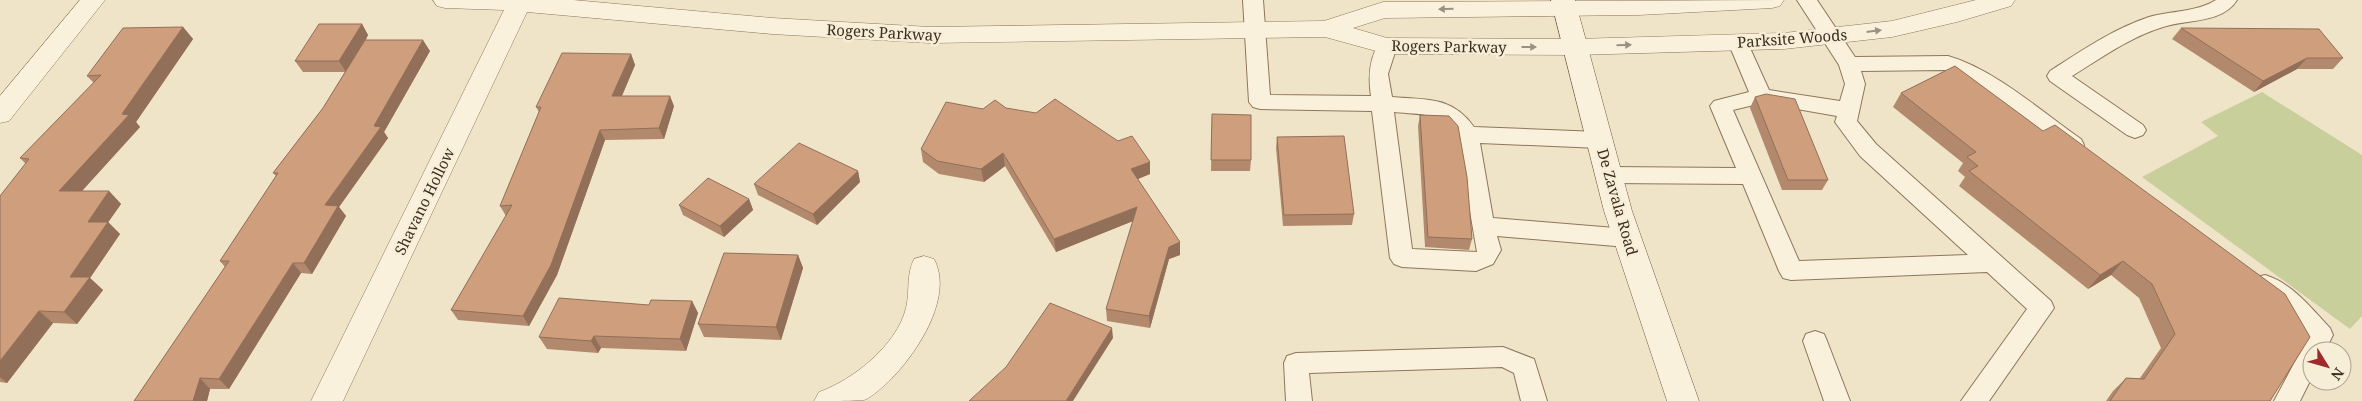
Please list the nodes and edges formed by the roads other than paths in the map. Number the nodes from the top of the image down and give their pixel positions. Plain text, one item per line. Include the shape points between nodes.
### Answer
1 (93, 0) edge
2 (445, 0) edge
3 (1253, 0) edge
4 (1772, 0) edge
5 (1807, 0) edge
6 (2004, 0) edge
7 (2226, 0) edge
8 (520, 2) edge
9 (1564, 4) edge
10 (1324, 29) junction
11 (1254, 30) junction
12 (1830, 36) junction
13 (1738, 42) junction
14 (1387, 46) junction
15 (1576, 47) junction
16 (1849, 64) junction
17 (1761, 96) junction
18 (1382, 104) junction
19 (1848, 110) junction
20 (0, 114) edge
21 (2135, 130) dead end
22 (1468, 135) junction
23 (1600, 140) junction
24 (2094, 160) edge
25 (1608, 175) junction
26 (1751, 176) junction
27 (1483, 226) junction
28 (1627, 238) junction
29 (1992, 262) junction
30 (924, 267) dead end
31 (2248, 271) edge
32 (1815, 341) dead end
33 (2318, 341) edge
34 (2302, 372) edge
35 (328, 401) edge
36 (830, 401) edge
37 (1299, 401) edge
38 (1534, 401) edge
39 (1683, 401) edge
40 (1837, 401) edge
41 (1974, 401) edge
42 (2287, 401) edge

1 - 20 street
2 - 8 street, Rogers Parkway
3 - 11 lane
4 - 9 street via 1698,5
5 - 12 lane
12 -> 6 street, Parksite Woods via 1892,29
7 - 21 lane via 2216,9 2169,18 2122,35 2057,76
8 - 11 street, Rogers Parkway via 772,26 930,35
8 - 35 street, Shavano Hollow
9 -> 10 street, Rogers Parkway via 1383,10
9 - 15 street, De Zavala Road
10 - 11 street, Rogers Parkway
10 - 14 street, Rogers Parkway
11 - 18 lane via 1260,102
12 - 13 street, Parksite Woods
12 - 16 lane
15 -> 13 street, Parksite Woods
13 - 17 lane
14 -> 15 street, Rogers Parkway
14 - 18 lane via 1378,74
15 - 23 street, De Zavala Road
16 - 19 lane via 1855,84
16 - 24 lane via 1948,63 1980,78
17 - 19 lane
17 - 26 lane via 1722,106
18 - 22 lane via 1440,109 1457,119
18 - 27 lane via 1402,258 1476,262 1485,258 1489,250
19 - 29 lane via 1846,122 1868,150
22 - 23 lane
22 - 27 lane
23 - 25 street, De Zavala Road
25 - 26 lane
25 - 28 street, De Zavala Road
26 - 29 lane via 1790,270
27 - 28 lane
28 - 39 street, De Zavala Road
29 - 41 lane via 2042,308
30 - 36 street via 924,292 917,320 894,356 868,380 839,399
31 - 33 lane via 2288,300 2321,335
32 - 40 lane
34 - 42 lane
37 - 38 lane via 1296,363 1503,358 1525,366

